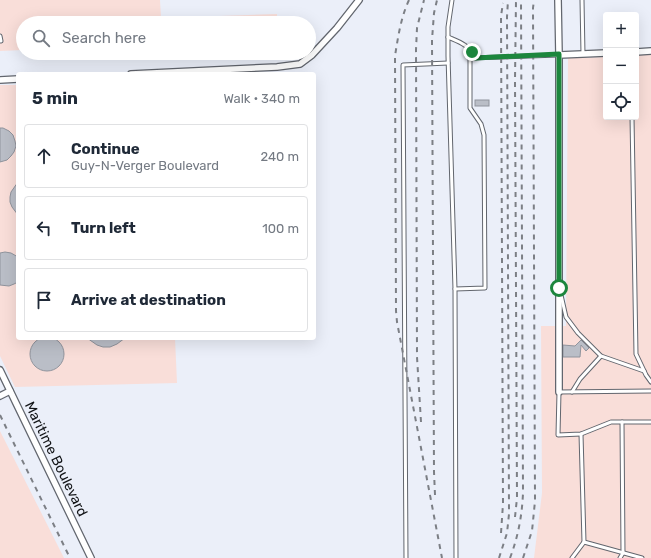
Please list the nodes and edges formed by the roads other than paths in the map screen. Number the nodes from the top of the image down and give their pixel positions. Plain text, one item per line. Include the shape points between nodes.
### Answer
1 (359, 0) edge
2 (452, 0) edge
3 (558, 0) edge
4 (582, 0) edge
5 (0, 36) edge
6 (448, 37) junction
7 (0, 41) edge
8 (316, 51) edge
9 (651, 51) edge
10 (639, 52) edge
11 (603, 53) edge
12 (559, 54) junction
13 (583, 54) junction
14 (475, 58) junction
15 (305, 60) edge
16 (448, 64) junction
17 (172, 72) edge
18 (16, 79) edge
19 (0, 80) edge
20 (632, 120) edge
21 (559, 288) junction
22 (455, 289) junction
23 (601, 356) junction
24 (0, 370) edge
25 (644, 371) junction
26 (651, 382) edge
27 (10, 391) junction
28 (651, 391) edge
29 (559, 392) junction
30 (572, 392) junction
31 (0, 396) edge
32 (622, 422) junction
33 (651, 422) edge
34 (581, 434) junction
35 (584, 542) junction
36 (623, 553) junction
37 (91, 558) edge
38 (406, 558) edge
39 (456, 558) edge
40 (572, 558) edge
41 (620, 558) edge
42 (642, 558) edge

1 - 8 street
2 - 6 lane
3 - 12 street
4 - 13 lane
5 - 7 lane
6 - 14 lane via 464,44
6 - 16 lane
9 - 10 street
11 - 13 street
12 - 13 street
12 - 14 lane
12 - 21 street
14 - 22 lane via 470,58 470,108 481,124 484,135 485,288
15 - 17 street via 300,64 277,67
16 - 22 lane
16 - 38 lane via 403,65
18 - 19 street
20 - 25 lane via 636,354
21 - 23 lane via 566,317
21 - 29 street
22 - 39 lane
23 - 25 lane
23 - 30 lane
24 - 27 street, Maritime Boulevard
25 - 26 lane
27 - 31 street
27 - 37 street, Maritime Boulevard
28 - 30 lane
29 - 30 lane
29 - 34 lane via 558,435
32 - 33 lane
32 - 34 lane via 611,422
32 - 36 lane
34 - 35 lane
35 - 36 lane
35 - 40 lane
36 - 41 lane
36 - 42 lane

